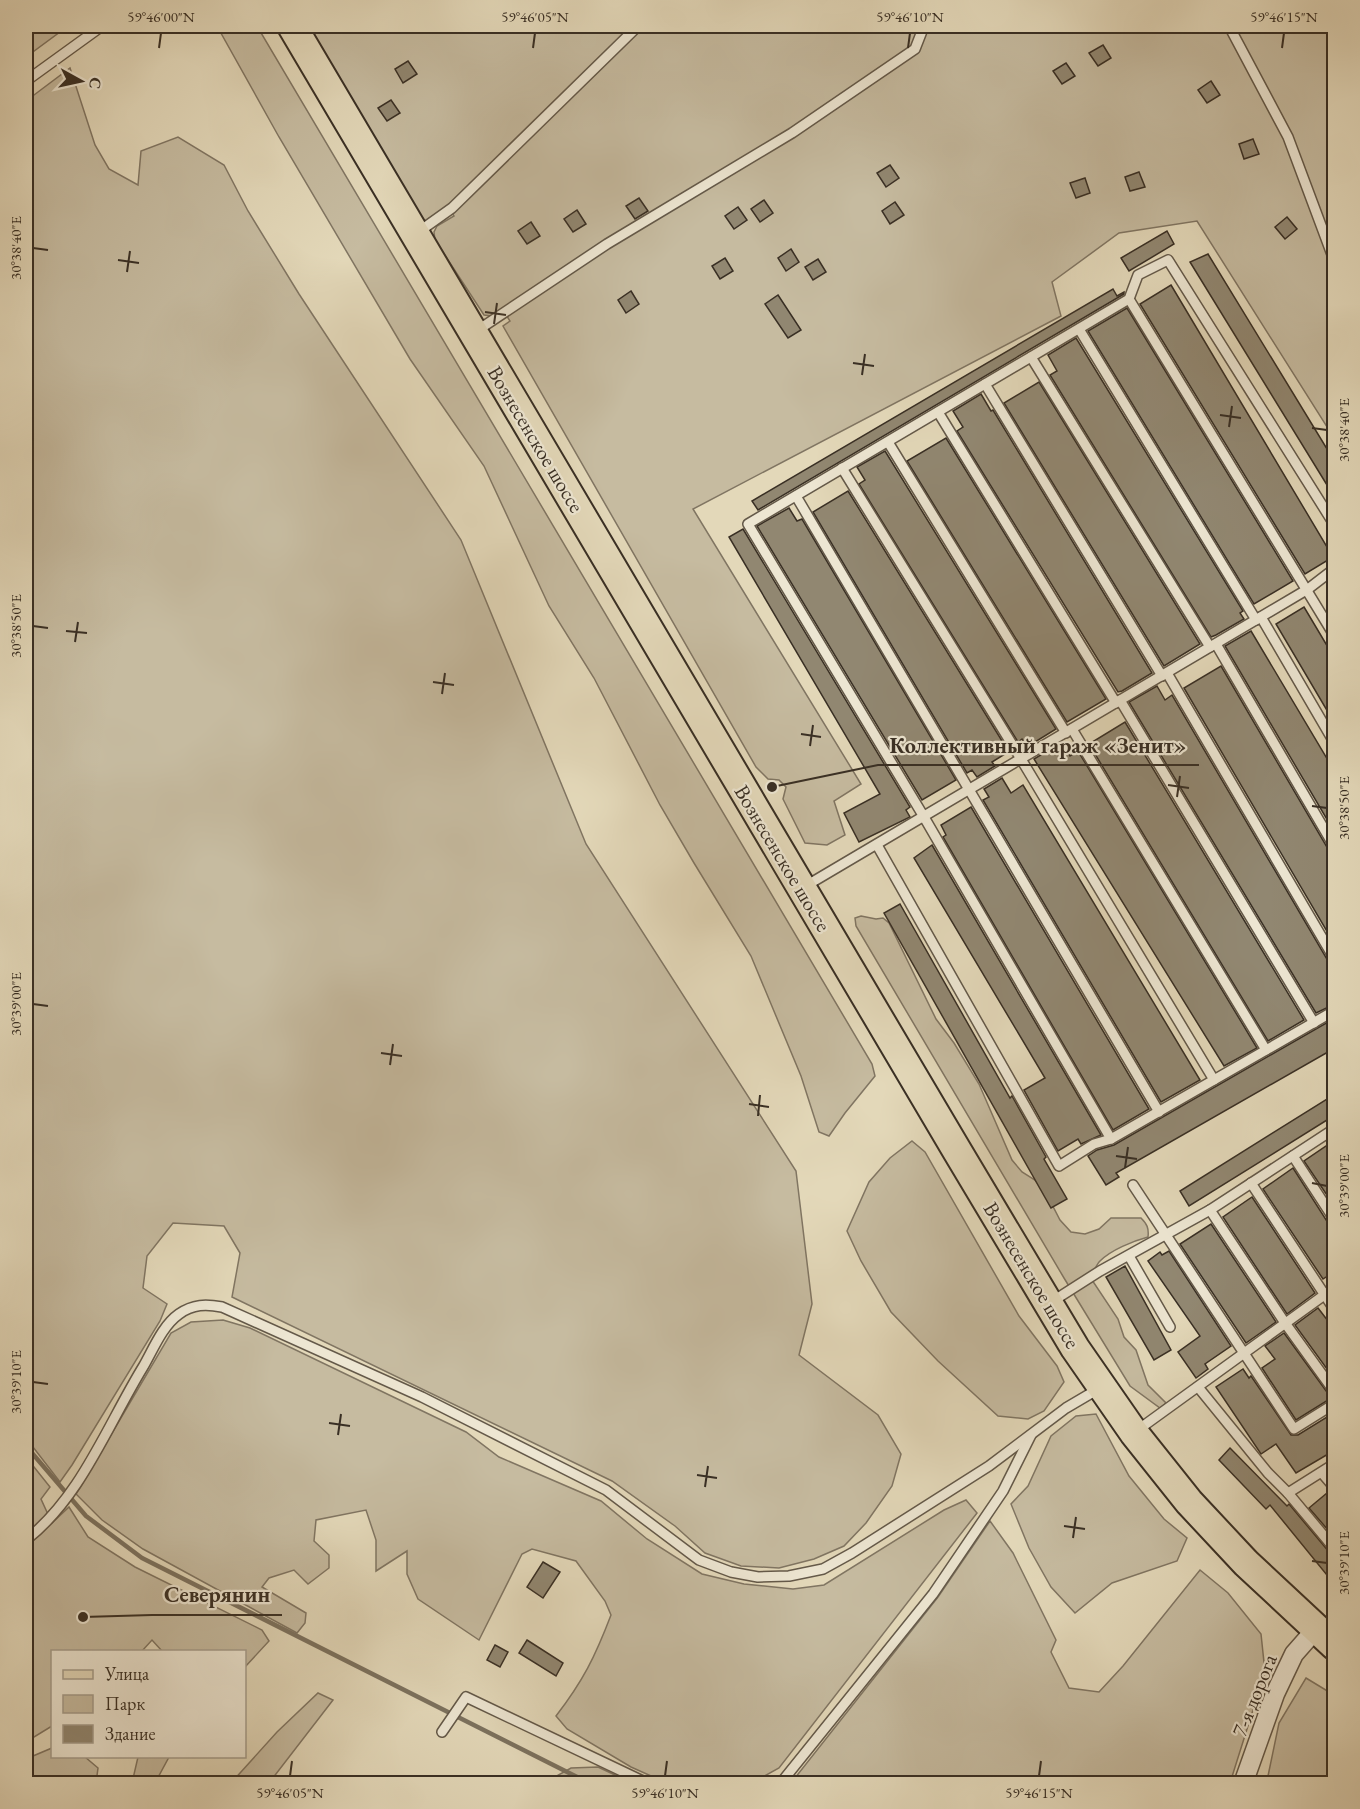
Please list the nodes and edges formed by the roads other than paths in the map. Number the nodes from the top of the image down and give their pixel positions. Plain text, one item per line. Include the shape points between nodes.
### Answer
1 (102, 26) edge
2 (292, 26) edge
3 (638, 26) edge
4 (924, 26) edge
5 (1229, 26) edge
6 (26, 81) edge
7 (415, 235) junction
8 (1335, 260) edge
9 (1129, 299) junction
10 (1079, 329) junction
11 (473, 333) junction
12 (1031, 357) junction
13 (985, 384) junction
14 (938, 412) junction
15 (888, 441) junction
16 (842, 468) junction
17 (796, 496) junction
18 (1335, 524) edge
19 (1335, 569) edge
20 (1308, 589) junction
21 (1259, 619) junction
22 (1335, 635) edge
23 (1213, 646) junction
24 (1165, 674) junction
25 (1118, 702) junction
26 (1069, 731) junction
27 (1335, 742) edge
28 (1022, 759) junction
29 (970, 789) junction
30 (924, 817) junction
31 (877, 844) junction
32 (1335, 846) edge
33 (802, 889) junction
34 (1335, 958) edge
35 (1335, 1011) edge
36 (1314, 1023) junction
37 (1266, 1050) junction
38 (1215, 1080) junction
39 (1159, 1112) junction
40 (1335, 1129) edge
41 (1112, 1139) junction
42 (1293, 1156) junction
43 (1251, 1183) junction
44 (1133, 1185) dead end
45 (1210, 1210) junction
46 (1335, 1219) edge
47 (1167, 1235) junction
48 (1129, 1256) junction
49 (1335, 1288) edge
50 (1324, 1295) junction
51 (1049, 1304) junction
52 (1335, 1309) edge
53 (1285, 1323) junction
54 (1170, 1327) dead end
55 (1244, 1353) junction
56 (1102, 1387) junction
57 (1198, 1387) junction
58 (1335, 1391) edge
59 (1335, 1404) edge
60 (1032, 1433) junction
61 (1134, 1433) junction
62 (1335, 1464) edge
63 (1322, 1473) junction
64 (1335, 1487) edge
65 (1288, 1493) junction
66 (26, 1540) edge
67 (1335, 1548) edge
68 (1325, 1637) edge
69 (442, 1732) dead end
70 (649, 1784) edge
71 (780, 1784) edge
72 (1243, 1784) edge

1 - 6 lane
2 - 7 main road, Вознесенское шоссе
3 - 7 lane via 452,208
4 - 11 lane via 915,49 792,134 607,244
5 - 8 lane via 1288,137
7 - 11 main road, Вознесенское шоссе
9 - 10 lane
9 - 18 lane via 1138,275 1168,260
9 - 20 lane
10 - 12 lane
10 - 21 lane
11 - 33 main road, Вознесенское шоссе
12 - 13 lane
12 - 23 lane
13 - 14 lane
13 - 24 lane
14 - 15 lane
14 - 25 lane
15 - 16 lane
15 - 26 lane
16 - 17 lane
16 - 28 lane
17 - 29 lane
17 - 30 lane via 748,524
19 - 20 lane
20 - 21 lane
20 - 22 lane
21 - 23 lane
21 - 27 lane
23 - 24 lane
23 - 32 lane
24 - 25 lane
24 - 34 lane
25 - 26 lane
25 - 36 lane
26 - 28 lane
26 - 37 lane
28 - 29 lane
28 - 38 lane
29 - 30 lane
29 - 39 lane
30 - 31 lane
30 - 41 lane
31 - 33 lane
31 - 41 lane via 1059,1166 1094,1144
33 - 51 main road, Вознесенское шоссе
35 - 36 lane
36 - 37 lane
37 - 38 lane
38 - 39 lane
39 - 41 lane
40 - 42 lane
42 - 43 lane
42 - 46 lane
43 - 45 lane
43 - 50 lane
44 - 47 lane
45 - 47 lane
45 - 53 lane
47 - 48 lane
47 - 55 lane
48 - 51 lane
48 - 54 lane
49 - 50 lane
50 - 52 lane
50 - 53 lane
51 - 56 main road, Вознесенское шоссе
53 - 55 lane
53 - 58 lane
55 - 57 lane
55 - 59 lane via 1294,1429
56 - 60 lane
56 - 61 main road, Вознесенское шоссе
57 - 61 lane
57 - 65 lane
60 - 66 lane via 979,1472 823,1569 758,1577 699,1560 606,1490 422,1397 206,1304 190,1307 166,1328 78,1483
60 - 71 lane via 1003,1491 933,1594
61 - 68 main road, Вознесенское шоссе via 1189,1502 1246,1563
62 - 63 lane
63 - 64 lane
63 - 65 lane
65 - 67 lane
68 - 72 street, 7-я дорога via 1294,1654 1275,1694
69 - 70 lane via 466,1697

